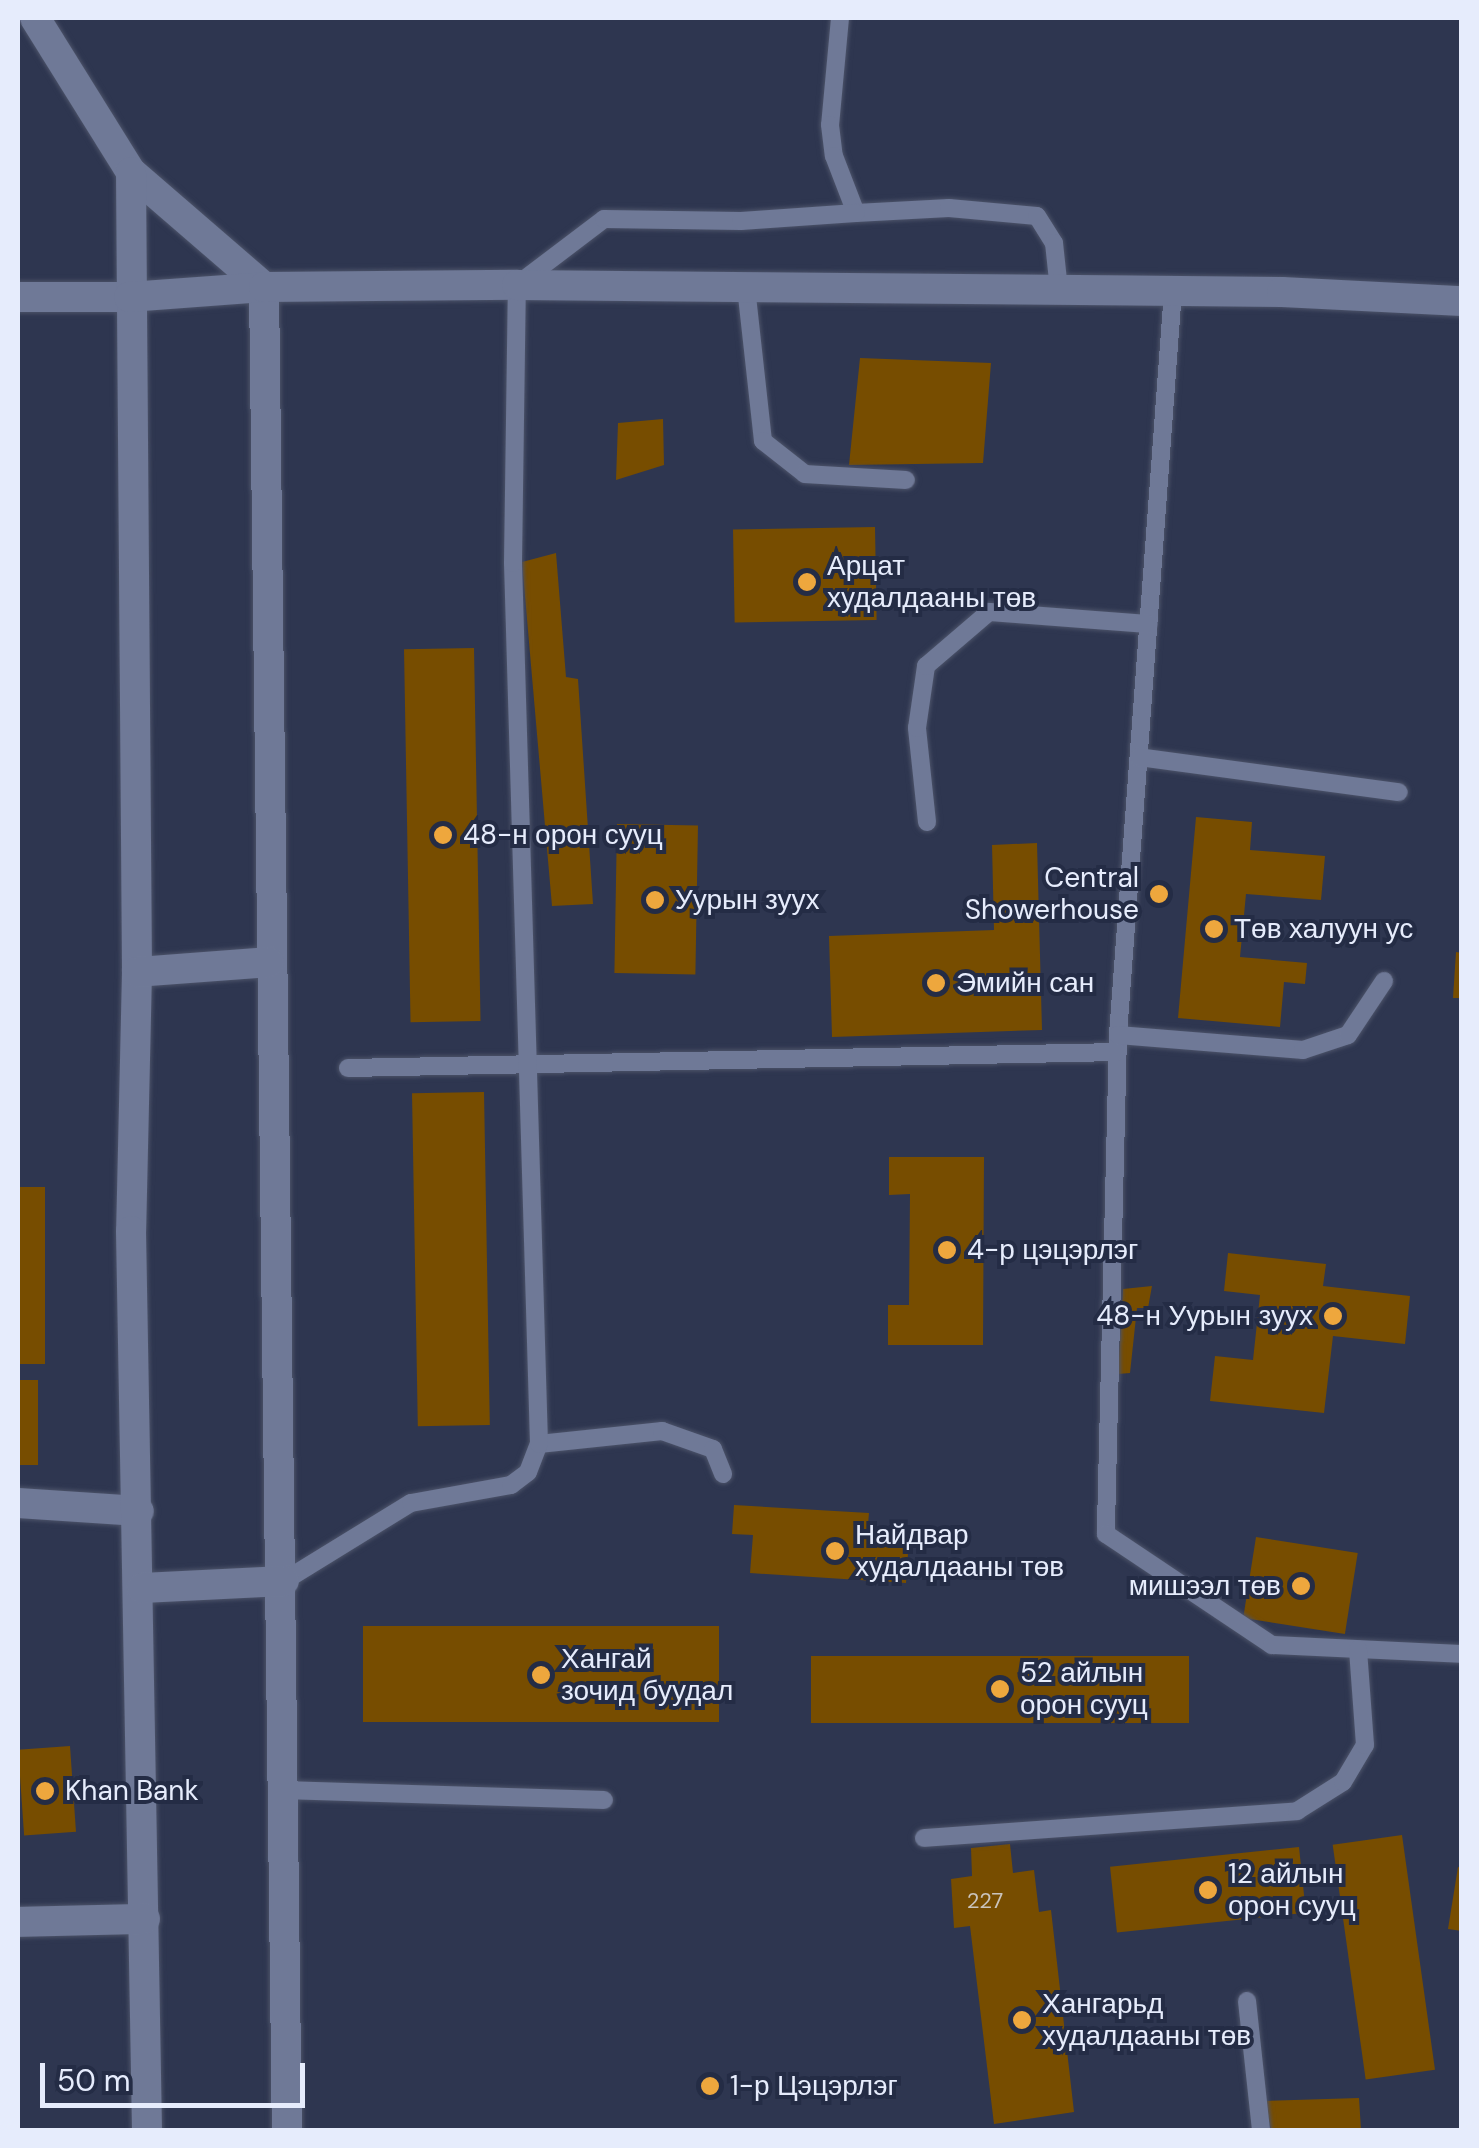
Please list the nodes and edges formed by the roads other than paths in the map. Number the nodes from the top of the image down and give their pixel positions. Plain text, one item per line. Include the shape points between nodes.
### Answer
1 (35, 18) edge
2 (840, 18) edge
3 (131, 172) junction
4 (856, 212) junction
5 (264, 286) junction
6 (517, 286) junction
7 (746, 288) junction
8 (1059, 290) junction
9 (1173, 292) junction
10 (18, 297) edge
11 (129, 297) junction
12 (1462, 302) edge
13 (906, 480) dead end
14 (1148, 624) junction
15 (1139, 757) junction
16 (1399, 792) dead end
17 (927, 822) dead end
18 (269, 962) junction
19 (137, 972) junction
20 (1384, 981) dead end
21 (1118, 1044) junction
22 (529, 1065) junction
23 (348, 1068) dead end
24 (539, 1444) junction
25 (724, 1474) dead end
26 (18, 1504) edge
27 (140, 1511) junction
28 (284, 1582) junction
29 (142, 1588) junction
30 (1358, 1649) junction
31 (1462, 1654) edge
32 (284, 1790) junction
33 (604, 1800) dead end
34 (924, 1838) dead end
35 (145, 1918) junction
36 (18, 1922) edge
37 (1247, 2001) dead end
38 (146, 2130) edge
39 (287, 2130) edge
40 (1262, 2130) edge

1 - 3 main road
2 - 4 lane via 830,125 834,156
3 - 5 main road
3 - 11 main road
4 - 6 lane via 741,221 604,219
4 - 8 lane via 948,208 1037,216 1054,243
5 - 6 main road
5 - 11 main road
5 - 18 main road
6 - 7 main road
6 - 22 lane via 513,563
7 - 8 main road
7 - 13 lane via 763,440 805,474
8 - 9 main road
9 - 12 main road
9 - 14 lane
10 - 11 main road
11 - 19 main road
14 - 15 lane
14 - 17 lane via 989,612 926,666 918,728
15 - 16 lane
15 - 21 lane
18 - 19 main road
18 - 28 main road
19 - 27 main road via 131,1231
20 - 21 lane via 1348,1035 1303,1050
21 - 22 lane
21 - 30 lane via 1106,1534 1272,1645
22 - 23 lane
22 - 24 lane
24 - 25 lane via 662,1431 713,1449
24 - 28 lane via 528,1472 511,1485 411,1503
26 - 27 main road
27 - 29 main road
28 - 29 main road
28 - 32 main road
29 - 35 main road
30 - 31 lane
30 - 34 lane via 1365,1745 1344,1782 1297,1811
32 - 33 lane
32 - 39 main road
35 - 36 main road
35 - 38 main road
37 - 40 lane

